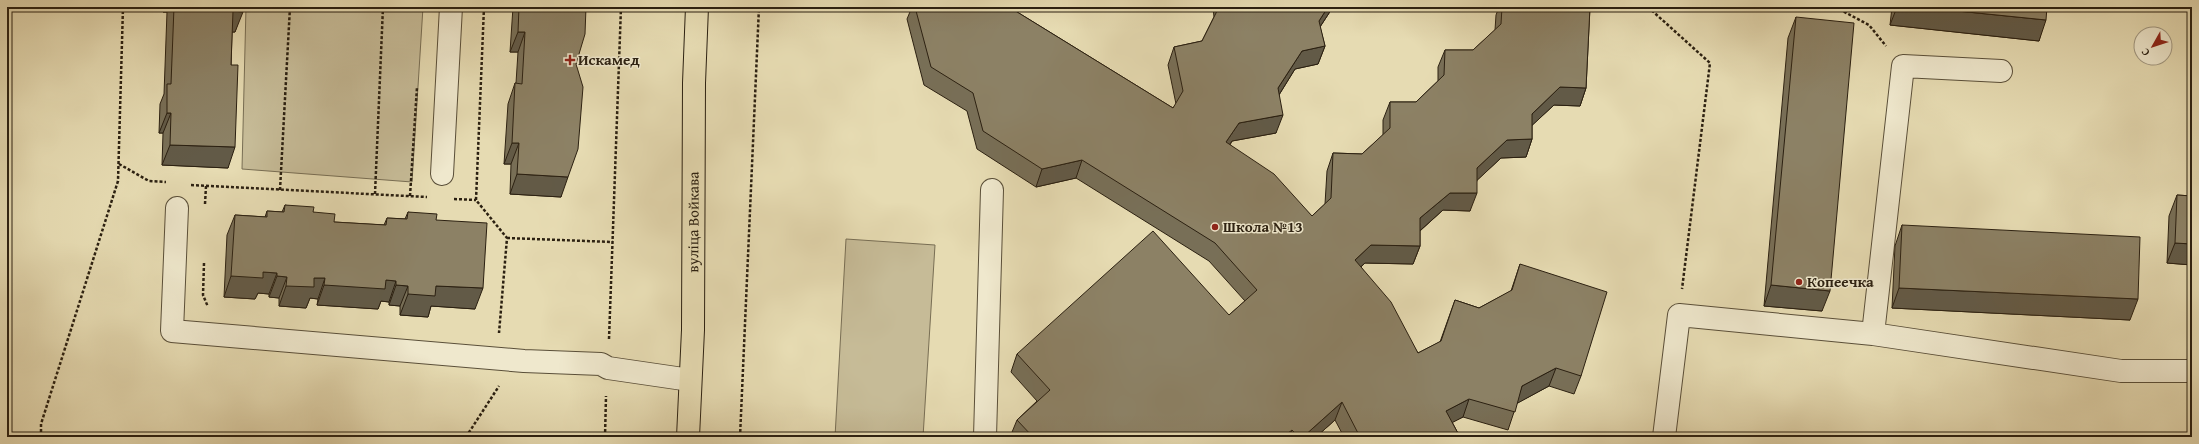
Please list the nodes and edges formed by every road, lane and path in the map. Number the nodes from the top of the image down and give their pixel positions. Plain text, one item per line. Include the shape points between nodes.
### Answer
1 (124, 7) edge
2 (290, 7) edge
3 (383, 7) edge
4 (451, 7) edge
5 (484, 7) edge
6 (621, 7) edge
7 (697, 7) edge
8 (759, 7) edge
9 (1648, 7) edge
10 (1834, 7) edge
11 (1903, 66) junction
12 (2001, 71) dead end
13 (418, 86) dead end
14 (119, 164) junction
15 (442, 174) dead end
16 (170, 183) dead end
17 (184, 184) dead end
18 (206, 186) junction
19 (280, 190) junction
20 (992, 190) dead end
21 (375, 194) junction
22 (410, 196) junction
23 (432, 197) dead end
24 (446, 198) dead end
25 (476, 200) junction
26 (178, 208) dead end
27 (205, 209) dead end
28 (507, 238) junction
29 (613, 242) junction
30 (204, 256) dead end
31 (209, 310) dead end
32 (1679, 315) junction
33 (494, 334) dead end
34 (1873, 334) junction
35 (608, 368) junction
36 (2192, 371) edge
37 (690, 380) junction
38 (41, 437) edge
39 (605, 437) edge
40 (688, 437) edge
41 (740, 437) edge
42 (985, 437) edge
43 (1664, 437) edge

1 - 14 path
2 - 19 path
3 - 21 path
4 - 15 lane
5 - 25 path
6 - 29 path
7 - 37 main road, вуліца Войкава via 694,83 693,330
8 - 41 path
9 - 32 path via 1710,63
10 - 11 path via 1869,25
11 - 12 lane
11 - 34 lane
13 - 22 path
14 - 16 path via 149,181
14 - 38 path via 118,181 41,424
17 - 18 path
18 - 19 path
18 - 27 path
19 - 21 path
20 - 42 lane
21 - 22 path
22 - 23 path
24 - 25 path
25 - 28 path
26 - 35 lane via 172,331 524,361 601,364
28 - 29 path
28 - 33 path via 499,331
29 - 35 path
30 - 31 path via 203,295
32 - 34 lane
32 - 43 lane
34 - 36 lane via 2121,371
35 - 37 lane
35 - 39 path
37 - 40 main road, вуліца Войкава

